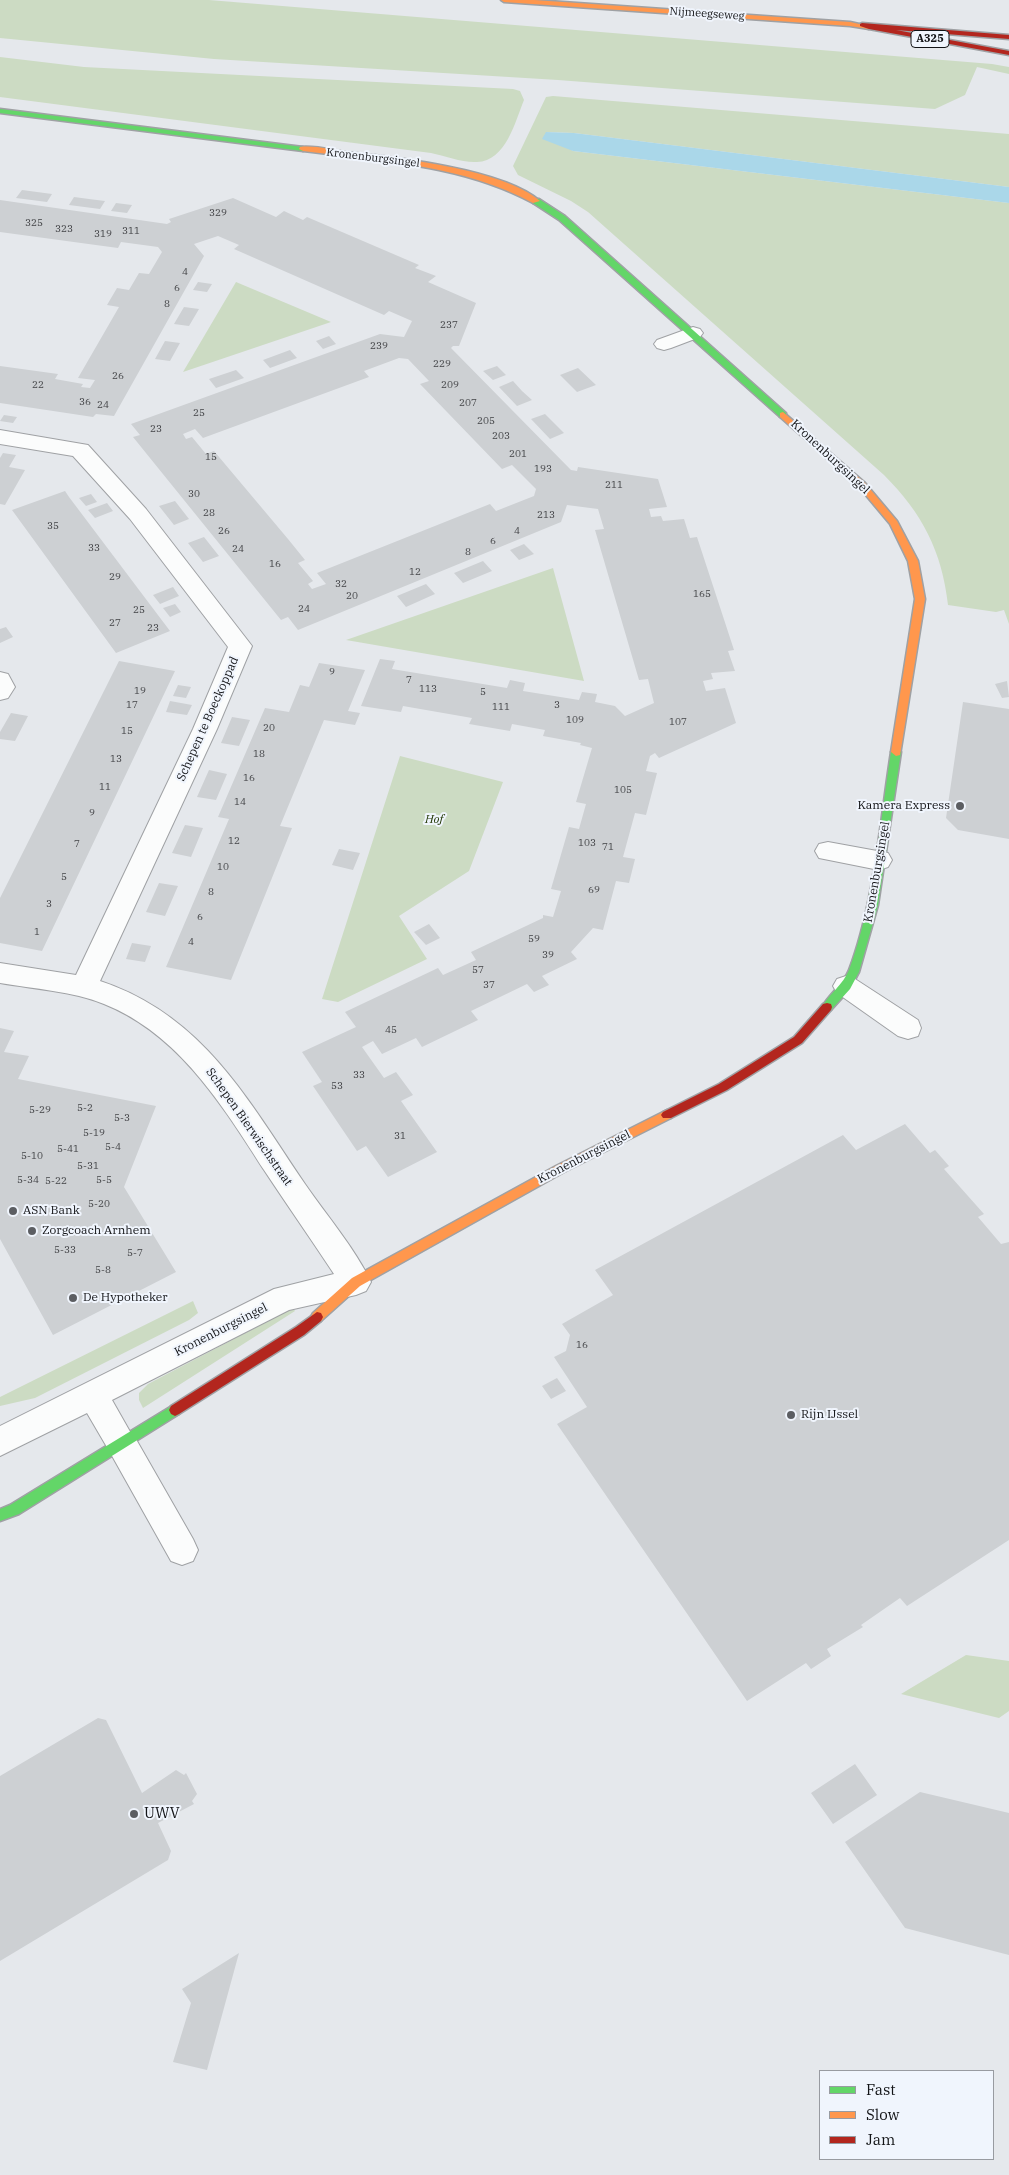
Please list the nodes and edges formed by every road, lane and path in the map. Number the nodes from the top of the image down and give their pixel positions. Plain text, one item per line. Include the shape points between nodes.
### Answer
1 (504, 0) edge
2 (850, 24) junction
3 (1009, 25) edge
4 (1009, 37) edge
5 (1009, 53) edge
6 (0, 111) edge
7 (694, 333) junction
8 (664, 344) dead end
9 (0, 437) edge
10 (0, 680) edge
11 (0, 692) edge
12 (828, 851) dead end
13 (879, 860) junction
14 (0, 974) edge
15 (846, 986) junction
16 (84, 987) junction
17 (908, 1028) dead end
18 (356, 1282) junction
19 (93, 1396) junction
20 (0, 1442) edge
21 (122, 1444) junction
22 (0, 1514) edge
23 (182, 1550) dead end

1 - 2 main road, Nijmeegseweg / A325
2 - 3 main road
2 - 4 main road, Nijmeegseweg / A325
2 - 5 main road, Nijmeegseweg / A325
6 - 7 main road, Kronenburgsingel via 426,165 492,181 530,196 562,218
7 - 8 street
7 - 13 main road, Kronenburgsingel via 862,485 894,523 913,561 920,599
9 - 16 street, Schepen te Boeckoppad via 80,450 138,514 240,646 205,729
10 - 11 street via 3,687
12 - 13 street
13 - 15 main road, Kronenburgsingel via 873,905 854,972
14 - 16 street, Schepen Bierwischstraat
15 - 17 street
15 - 18 main road, Kronenburgsingel via 798,1040 723,1087 560,1169
16 - 18 street, Schepen Bierwischstraat via 128,1003 166,1027 200,1057 226,1090
18 - 19 street, Kronenburgsingel via 284,1298
18 - 21 main road, Kronenburgsingel via 300,1331
19 - 20 street, Kronenburgsingel
19 - 21 street
21 - 22 main road, Kronenburgsingel via 14,1510
21 - 23 street

